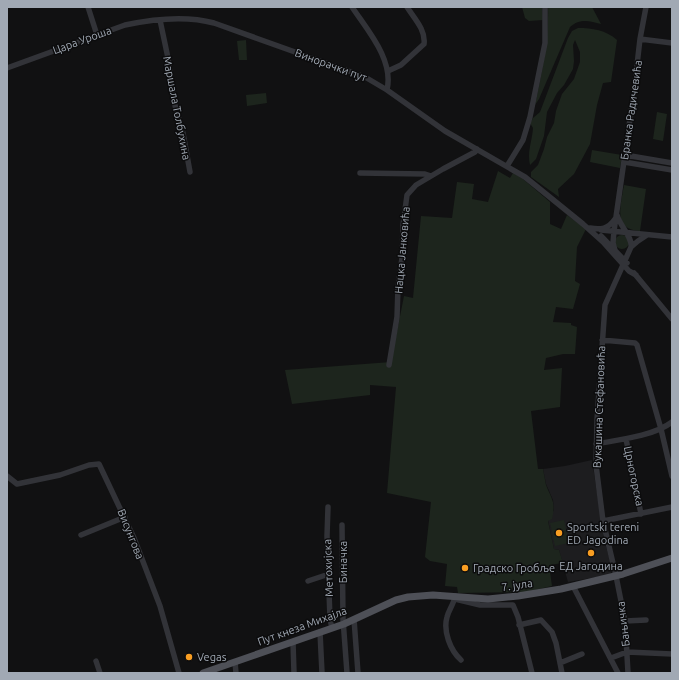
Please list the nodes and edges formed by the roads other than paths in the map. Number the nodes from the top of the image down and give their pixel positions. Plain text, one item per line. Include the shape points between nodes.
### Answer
1 (88, 7) edge
2 (352, 7) edge
3 (407, 7) edge
4 (545, 7) edge
5 (646, 7) edge
6 (160, 20) junction
7 (97, 35) junction
8 (640, 39) junction
9 (672, 43) edge
10 (7, 68) edge
11 (388, 71) junction
12 (387, 90) junction
13 (477, 149) junction
14 (625, 155) junction
15 (624, 162) junction
16 (672, 163) edge
17 (507, 166) junction
18 (672, 170) edge
19 (190, 172) dead end
20 (360, 173) dead end
21 (432, 176) junction
22 (616, 215) junction
23 (583, 224) junction
24 (590, 228) junction
25 (601, 230) junction
26 (614, 231) junction
27 (624, 232) junction
28 (647, 235) junction
29 (672, 237) edge
30 (613, 240) junction
31 (603, 242) junction
32 (631, 247) junction
33 (614, 248) junction
34 (617, 257) junction
35 (624, 266) junction
36 (633, 273) junction
37 (619, 275) junction
38 (672, 319) edge
39 (602, 340) junction
40 (389, 365) dead end
41 (672, 422) edge
42 (661, 430) junction
43 (626, 439) junction
44 (596, 444) junction
45 (7, 476) edge
46 (672, 476) edge
47 (328, 507) dead end
48 (672, 507) edge
49 (642, 514) junction
50 (125, 517) junction
51 (603, 521) junction
52 (342, 525) dead end
53 (81, 534) dead end
54 (672, 558) edge
55 (329, 574) junction
56 (616, 576) junction
57 (308, 581) dead end
58 (573, 586) junction
59 (408, 596) joint
60 (455, 598) junction
61 (354, 619) junction
62 (646, 620) dead end
63 (625, 621) junction
64 (344, 624) junction
65 (519, 624) junction
66 (332, 628) junction
67 (320, 632) junction
68 (293, 642) junction
69 (627, 652) junction
70 (582, 654) dead end
71 (672, 654) edge
72 (611, 658) junction
73 (461, 660) dead end
74 (96, 662) dead end
75 (235, 662) junction
76 (560, 663) junction
77 (100, 673) edge
78 (179, 673) edge
79 (203, 673) edge
80 (236, 673) edge
81 (294, 673) edge
82 (322, 673) edge
83 (347, 673) edge
84 (358, 673) edge
85 (532, 673) edge
86 (562, 673) edge
87 (618, 673) edge
88 (628, 673) edge

1 - 7 street
2 - 11 street via 380,49
3 - 11 street via 420,26 425,38 424,44 401,65
4 - 17 street via 545,43 530,117 523,140
5 - 8 street, Бранка Радичевића
6 - 7 street, Цара Уроша via 125,25
6 - 12 street, Винорачки пут via 183,19 214,23 365,77
6 - 19 street, Маршала Толбухина via 171,88
7 - 10 street, Цара Уроша
8 - 9 street
8 - 14 street, Бранка Радичевића
11 - 12 street
12 - 13 street, Винорачки пут via 445,131
13 - 17 street, Винорачки пут
13 - 21 street, Нацка Јанковића
14 - 15 street, Бранка Радичевића
14 - 16 street
15 - 18 street
15 - 22 street, Бранка Радичевића
17 - 23 street, Винорачки пут via 525,177
20 - 21 street
21 - 40 street, Нацка Јанковића via 416,185 407,195 397,316
22 - 25 street via 610,225
22 - 26 street, Бранка Радичевића
22 - 27 street
23 - 24 street
23 - 31 street
24 - 25 street
24 - 33 street
25 - 26 street
26 - 27 street
26 - 30 street, Бранка Радичевића
27 - 28 street
27 - 30 street
27 - 32 street via 632,241
28 - 29 street
28 - 32 street
30 - 33 street
31 - 33 street
31 - 34 street
32 - 33 street via 625,250
32 - 35 street, Вукашина Стефановића
33 - 34 street
33 - 35 street
34 - 35 street
35 - 36 street
35 - 37 street, Вукашина Стефановића
36 - 37 street
36 - 38 street
37 - 39 street, Вукашина Стефановића via 605,305
39 - 42 street via 637,345
39 - 44 street, Вукашина Стефановића
41 - 42 street
42 - 43 street
42 - 46 street
43 - 44 street
43 - 49 street, Црногорска
44 - 51 street, Вукашина Стефановића
45 - 50 street, Висунгова via 17,484 99,464
47 - 55 street, Метохијска
48 - 49 street
49 - 51 street
50 - 53 street
50 - 78 street, Висунгова via 160,606
51 - 56 street, Вукашина Стефановића
52 - 64 street, Биначка
54 - 56 main road, 7. јула
55 - 57 street
55 - 66 street, Метохијска
56 - 58 main road, 7. јула
56 - 63 street, Бањичка
58 - 60 main road, 7. јула via 500,599
58 - 72 street
59 - 60 main road, 7. јула
59 - 61 main road, Пут кнеза Михајла
60 - 65 street via 480,605 513,605
60 - 73 street via 446,624 452,650
61 - 64 main road, Пут кнеза Михајла
61 - 84 street
62 - 63 street
63 - 69 street, Бањичка
64 - 66 main road, Пут кнеза Михајла
64 - 83 street, Биначка
65 - 76 street via 541,620 552,632
65 - 85 street
66 - 67 main road, Пут кнеза Михајла
67 - 68 main road, Пут кнеза Михајла
67 - 82 street
68 - 75 main road, Пут кнеза Михајла
68 - 81 street
69 - 71 street
69 - 72 street
69 - 88 street, Бањичка
70 - 76 street
72 - 87 street
74 - 77 street
75 - 79 main road, Пут кнеза Михајла
75 - 80 street
76 - 86 street

